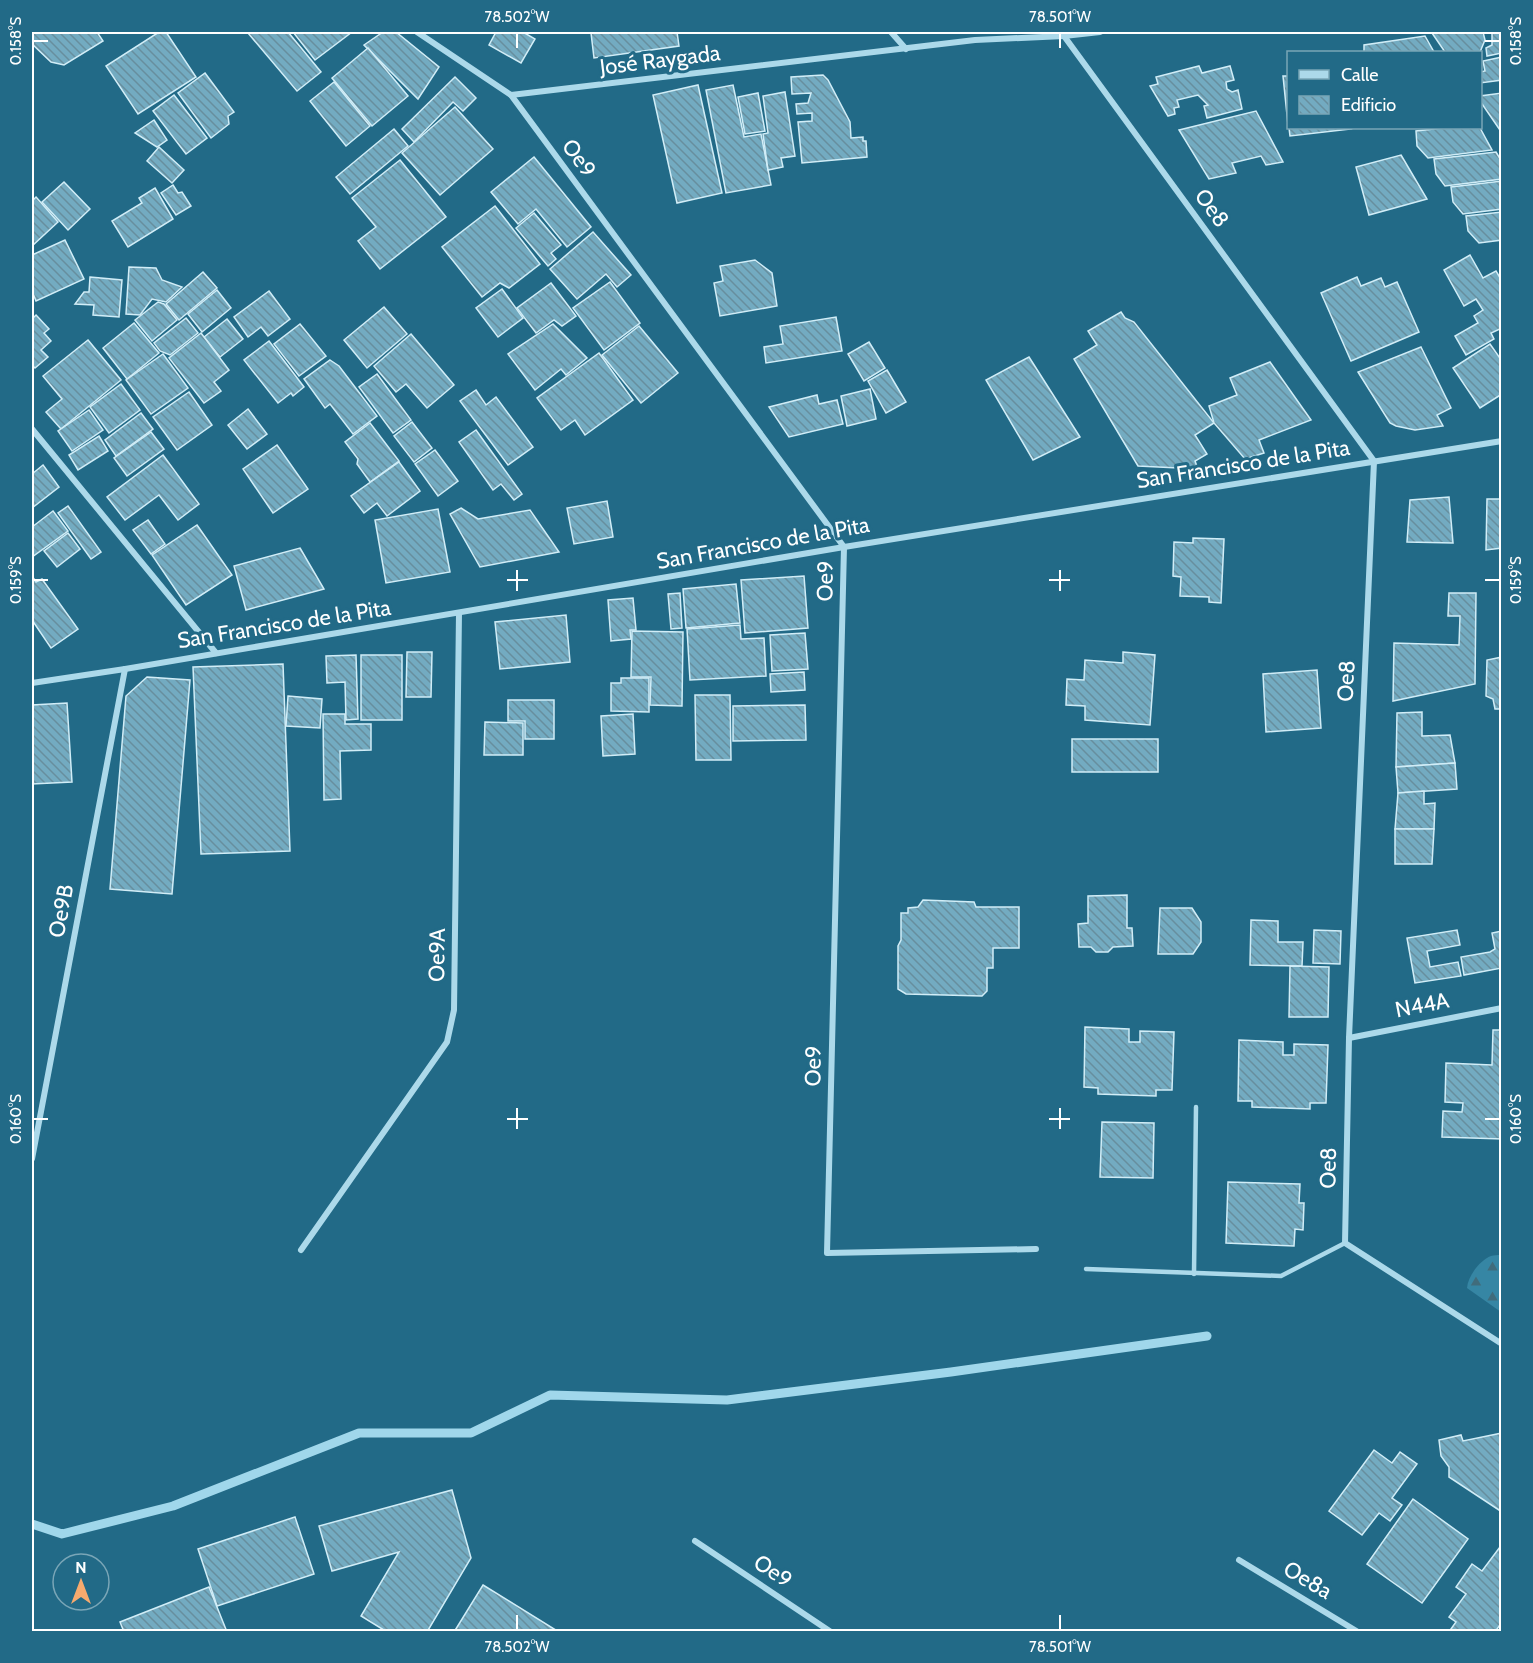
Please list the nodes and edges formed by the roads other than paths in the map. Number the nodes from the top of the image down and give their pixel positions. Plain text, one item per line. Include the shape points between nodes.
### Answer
1 (417, 32) edge
2 (891, 32) edge
3 (1100, 32) edge
4 (1064, 36) junction
5 (906, 49) junction
6 (511, 95) junction
7 (32, 429) edge
8 (1502, 441) edge
9 (1374, 460) junction
10 (844, 547) junction
11 (459, 613) junction
12 (216, 653) junction
13 (125, 669) junction
14 (32, 683) edge
15 (1502, 1008) edge
16 (1349, 1038) junction
17 (1196, 1107) dead end
18 (32, 1159) edge
19 (1345, 1243) junction
20 (1036, 1249) dead end
21 (301, 1250) dead end
22 (1086, 1269) dead end
23 (1194, 1274) junction
24 (1502, 1344) edge
25 (695, 1541) dead end
26 (1239, 1560) dead end
27 (831, 1632) edge
28 (1358, 1632) edge

1 - 6 street, Oe9
2 - 5 street
3 - 4 street, José Raygada
4 - 5 street, José Raygada via 975,40
4 - 9 street, Oe8
5 - 6 street, José Raygada
6 - 10 street, Oe9
7 - 12 street
8 - 9 street, San Francisco de la Pita
9 - 10 street, San Francisco de la Pita
9 - 16 street, Oe8
10 - 11 street, San Francisco de la Pita
10 - 20 street, Oe9 via 826,1253
11 - 12 street, San Francisco de la Pita
11 - 21 street, Oe9A via 454,1010 447,1042
12 - 13 street, San Francisco de la Pita
13 - 14 street, San Francisco de la Pita
13 - 18 street, Oe9B
15 - 16 street, N44A
16 - 19 street, Oe8
17 - 23 lane
19 - 23 lane via 1281,1276
19 - 24 street
22 - 23 lane
25 - 27 street, Oe9
26 - 28 street, Oe8a

